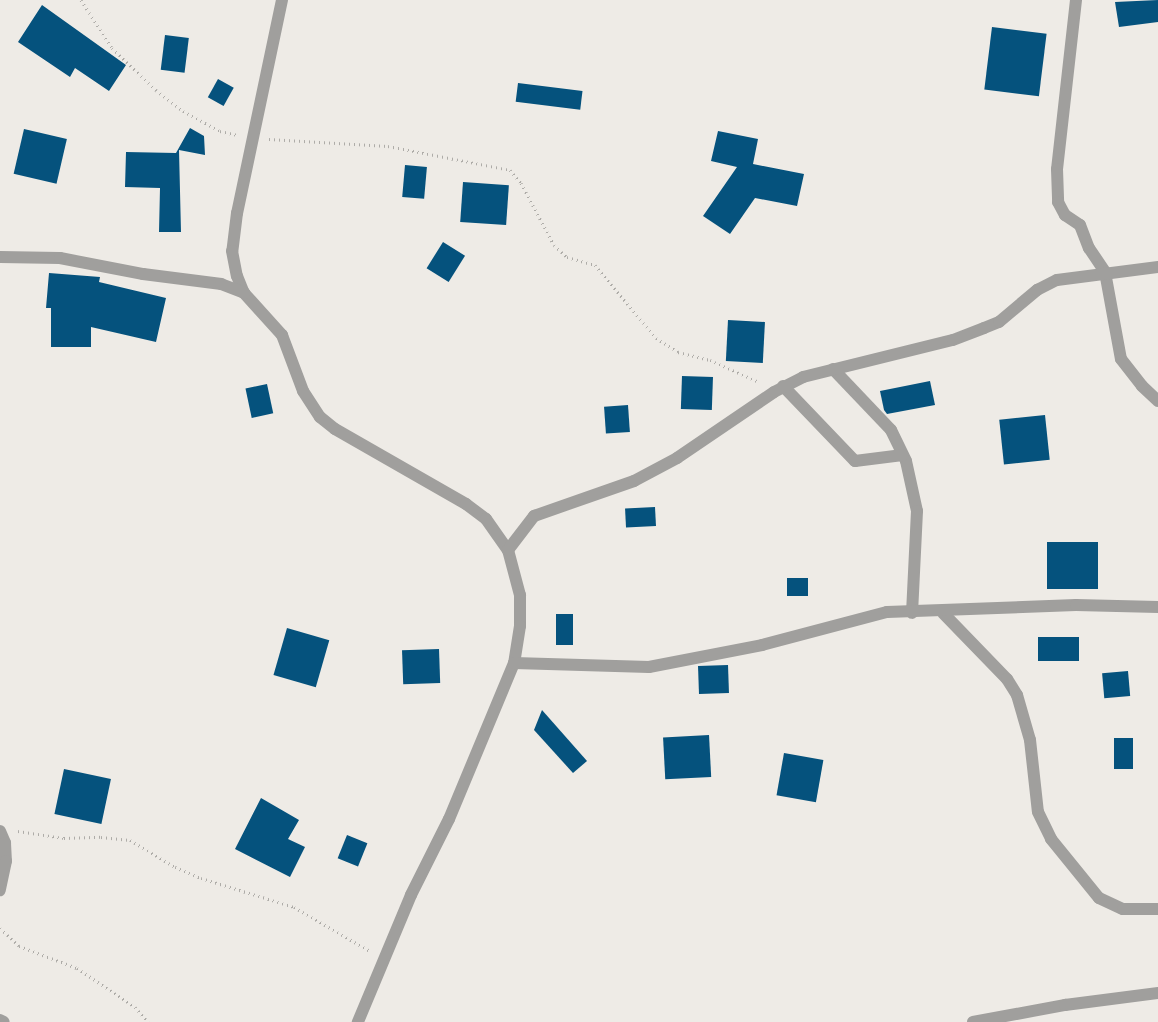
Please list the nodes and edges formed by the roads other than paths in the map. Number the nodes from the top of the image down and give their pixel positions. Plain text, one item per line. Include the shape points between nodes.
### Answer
1 (282, 0) edge
2 (1076, 0) edge
3 (0, 257) edge
4 (1158, 267) edge
5 (1105, 272) junction
6 (244, 293) junction
7 (833, 369) junction
8 (779, 389) junction
9 (1158, 401) edge
10 (903, 454) junction
11 (508, 550) junction
12 (1158, 607) edge
13 (912, 613) junction
14 (944, 613) junction
15 (514, 663) junction
16 (0, 832) edge
17 (0, 890) edge
18 (1158, 909) edge
19 (1158, 994) edge
20 (358, 1022) edge
21 (973, 1022) edge

1 - 6 street via 232,251 233,266
2 - 5 street via 1057,168 1058,202 1065,216 1080,225 1089,248
3 - 6 street via 60,258 143,274 221,284
4 - 5 street
5 - 7 street via 1047,284 999,322 952,340
5 - 9 street via 1121,359
6 - 11 street via 282,335 303,391 320,417 335,429 466,504 494,527
7 - 8 street
7 - 10 street via 891,430
8 - 10 street via 855,461
8 - 11 street via 668,463 634,480 534,516
10 - 13 street via 917,511
11 - 15 street via 520,595 520,626
12 - 14 street via 1085,605
13 - 14 street
13 - 15 street via 878,614 762,645 649,667
14 - 18 street via 1006,678 1017,695 1030,740 1038,812 1051,839 1100,898 1123,909
15 - 20 street via 449,819 411,895
16 - 17 street via 5,842 6,861
19 - 21 street via 1065,1005

